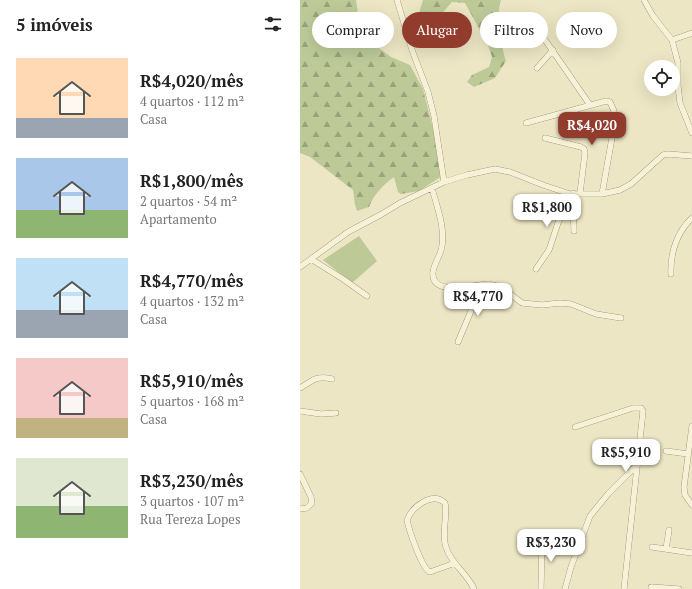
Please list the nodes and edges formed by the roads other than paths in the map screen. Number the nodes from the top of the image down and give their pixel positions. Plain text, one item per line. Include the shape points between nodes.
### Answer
1 (397, 0) edge
2 (644, 0) edge
3 (692, 33) edge
4 (672, 40) junction
5 (548, 44) edge
6 (553, 50) junction
7 (537, 68) dead end
8 (590, 105) junction
9 (526, 123) dead end
10 (692, 133) edge
11 (546, 138) dead end
12 (692, 156) edge
13 (444, 182) junction
14 (432, 188) junction
15 (580, 193) junction
16 (572, 194) junction
17 (602, 194) junction
18 (692, 218) edge
19 (574, 231) dead end
20 (312, 259) junction
21 (300, 267) edge
22 (536, 269) dead end
23 (672, 274) dead end
24 (472, 286) junction
25 (367, 296) dead end
26 (621, 318) dead end
27 (458, 342) dead end
28 (332, 379) dead end
29 (300, 388) edge
30 (300, 411) edge
31 (336, 413) dead end
32 (692, 426) edge
33 (575, 427) dead end
34 (666, 451) dead end
35 (688, 454) junction
36 (636, 466) junction
37 (300, 474) edge
38 (692, 505) edge
39 (300, 509) edge
40 (669, 530) dead end
41 (542, 537) dead end
42 (652, 547) dead end
43 (666, 549) junction
44 (692, 553) edge
45 (455, 563) junction
46 (650, 587) dead end
47 (474, 589) edge
48 (541, 589) edge
49 (565, 589) edge
50 (624, 589) edge
51 (679, 589) edge

1 - 13 street via 428,92
2 - 4 street
3 - 4 street
4 - 10 street via 678,63 680,103
5 - 6 street
6 - 7 street
6 - 8 street
8 - 9 street
8 - 17 street via 610,102 614,111
11 - 15 street via 584,149
12 - 17 street via 663,155 631,184 620,190
13 - 14 street
13 - 16 street via 495,169
14 - 20 street via 400,202 348,232
14 - 24 street via 443,237 440,255 434,267 434,278 440,286 446,288
15 - 16 street
15 - 17 street
16 - 19 street
16 - 22 street via 549,250
18 - 23 street via 681,231 674,246 671,257
20 - 21 street
20 - 25 street
24 - 26 street via 488,284 501,287 522,303 571,304 596,314
24 - 27 street via 471,311
28 - 29 street via 313,379
30 - 31 street
32 - 35 street
33 - 36 street via 626,410 640,408 643,417
34 - 35 street
35 - 38 street via 684,487
36 - 49 street via 590,516
36 - 50 street
37 - 39 street via 312,503 307,508
40 - 43 street
41 - 48 street
42 - 43 street
43 - 44 street
45 - 45 street via 445,545 445,503 438,498 428,499 407,520 421,558 430,572
45 - 47 street
46 - 51 street

